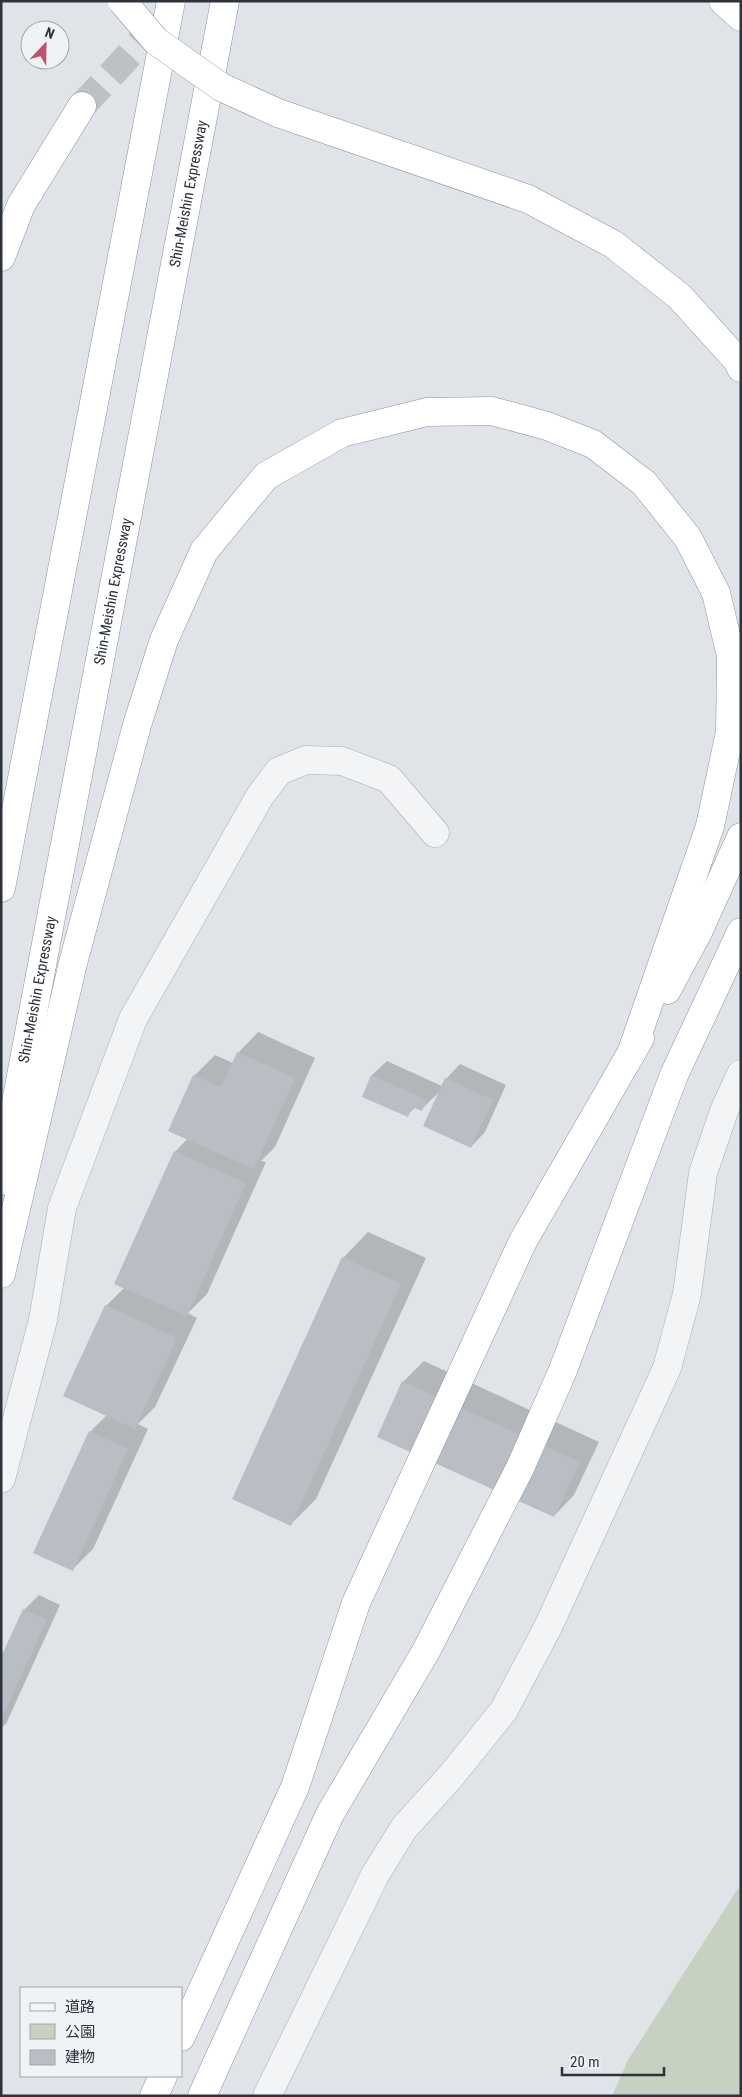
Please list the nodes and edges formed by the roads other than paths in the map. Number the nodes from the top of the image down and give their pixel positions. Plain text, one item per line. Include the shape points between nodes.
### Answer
1 (122, 1) edge
2 (171, 1) edge
3 (225, 1) edge
4 (723, 1) edge
5 (741, 17) edge
6 (82, 106) tunnel mouth
7 (1, 257) edge
8 (741, 368) edge
9 (434, 834) dead end
10 (741, 837) edge
11 (1, 888) edge
12 (741, 932) edge
13 (631, 1054) junction
14 (741, 1074) edge
15 (1, 1181) edge
16 (1, 1274) edge
17 (1, 1479) edge
18 (182, 2035) edge
19 (164, 2077) edge
20 (154, 2096) edge
21 (202, 2096) edge
22 (267, 2096) edge

1 - 8 highway, bridge via 156,41 221,87 278,113 528,199 613,244 680,296
2 - 11 highway
3 - 15 highway, Shin-Meishin Expressway
4 - 5 highway
6 - 7 highway via 21,205
9 - 17 street via 388,779 342,761 306,760 279,771 260,796 133,1019 62,1208 43,1320
10 - 13 highway via 698,932
12 - 21 highway via 674,1075 563,1370 520,1468 426,1651 330,1814
13 - 16 highway via 710,826 730,732 731,656 716,593 688,538 644,483 593,444 547,426 492,411 427,412 342,433 266,476 204,551 164,640 137,725 73,963
13 - 18 highway via 523,1241 356,1603 295,1787
14 - 22 street via 724,1111 703,1173 688,1294 667,1368 548,1627 504,1710 404,1828 375,1875
19 - 20 highway

